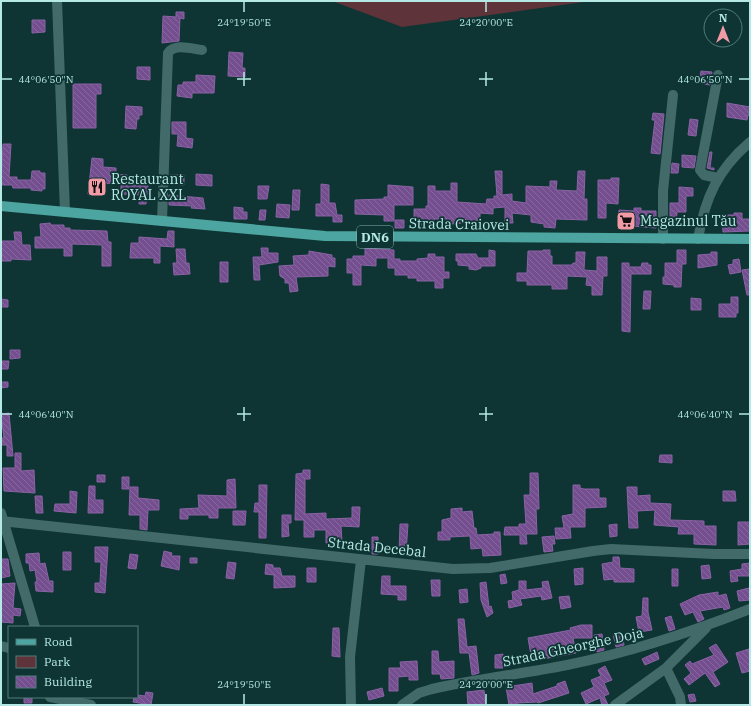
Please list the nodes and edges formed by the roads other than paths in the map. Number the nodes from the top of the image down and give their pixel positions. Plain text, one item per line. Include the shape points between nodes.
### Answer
1 (56, 1) edge
2 (202, 50) dead end
3 (718, 75) dead end
4 (673, 95) dead end
5 (750, 142) edge
6 (718, 178) junction
7 (1, 206) edge
8 (65, 212) junction
9 (162, 221) junction
10 (663, 239) junction
11 (698, 239) junction
12 (750, 239) edge
13 (2, 518) edge
14 (750, 554) edge
15 (361, 560) junction
16 (750, 609) edge
17 (35, 626) edge
18 (707, 627) junction
19 (666, 668) junction
20 (55, 698) edge
21 (91, 705) edge
22 (351, 705) edge
23 (402, 705) edge
24 (615, 705) edge
25 (681, 705) edge

1 - 8 street
2 - 9 street via 175,47 168,52
3 - 6 street via 700,170 704,175
4 - 10 street via 663,191
5 - 6 street
6 - 11 street via 707,198
7 - 8 main road, Strada Craiovei / DN6
8 - 9 main road, Strada Craiovei / DN6
9 - 10 main road, Strada Craiovei / DN6 via 325,236
10 - 11 main road, Strada Craiovei / DN6
11 - 12 main road, Strada Craiovei / DN6
13 - 15 street, Strada Decebal
13 - 17 street
14 - 15 street, Strada Decebal via 611,549 475,569
15 - 22 street via 350,657
16 - 18 street, Strada Gheorghe Doja
18 - 19 street
18 - 23 street, Strada Gheorghe Doja via 610,656 432,689 419,693
19 - 24 street
19 - 25 street via 680,697
20 - 21 street

